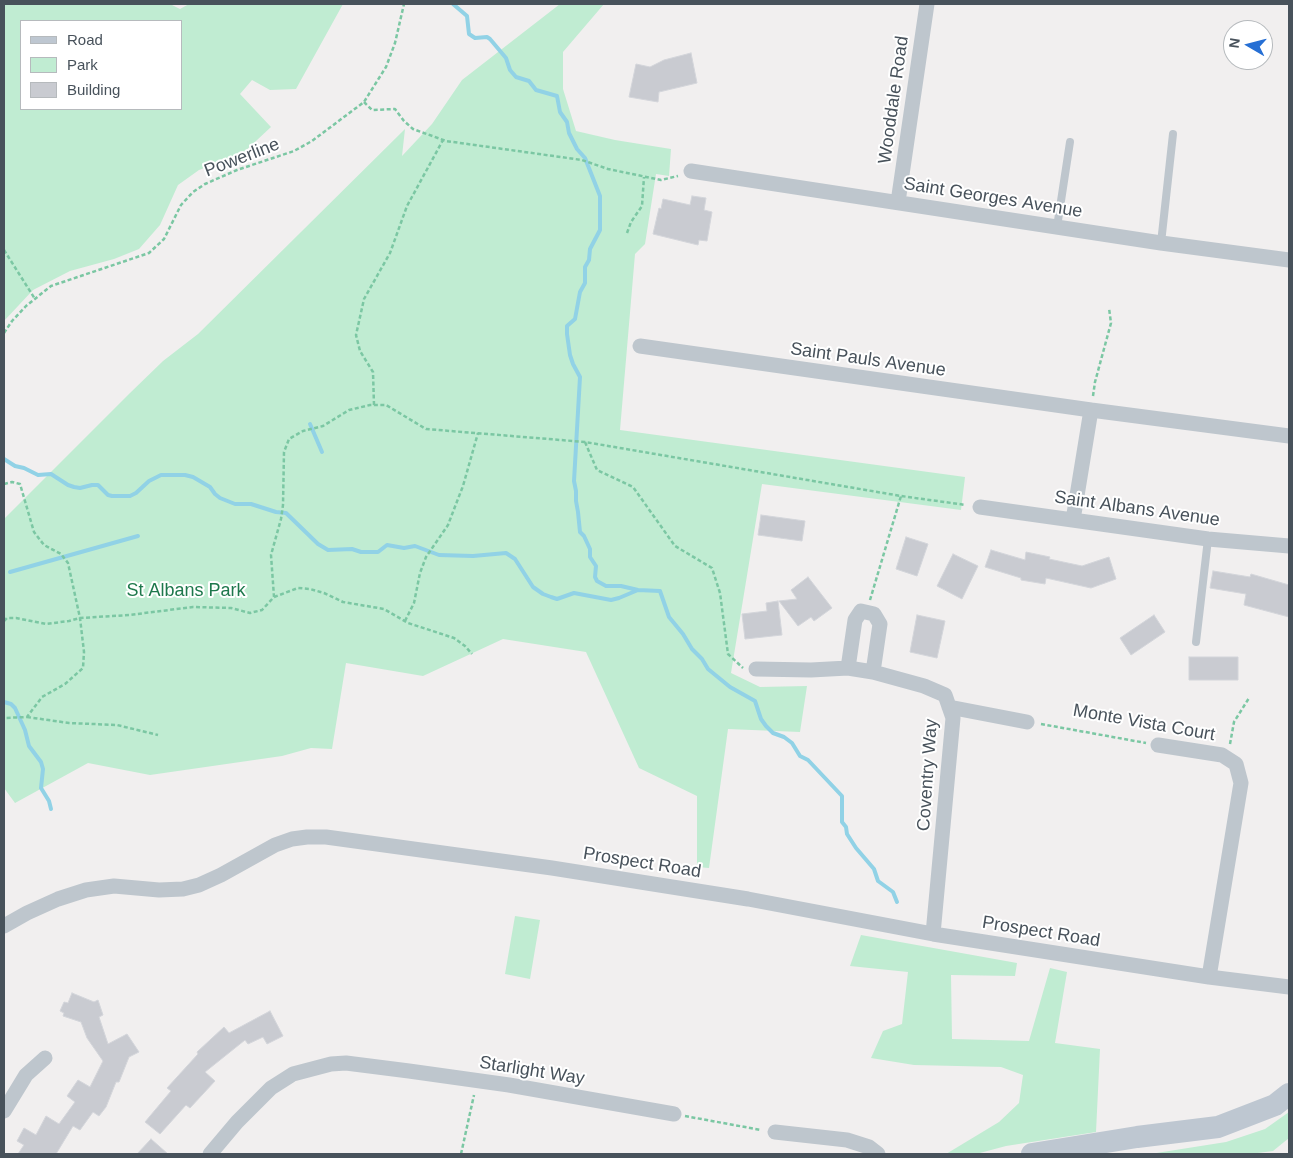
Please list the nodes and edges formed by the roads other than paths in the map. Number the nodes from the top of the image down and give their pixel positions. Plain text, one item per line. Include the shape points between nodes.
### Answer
1 (927, 4) edge
2 (1173, 134) dead end
3 (1070, 142) dead end
4 (691, 171) road end
5 (898, 202) junction
6 (1057, 227) junction
7 (1161, 242) junction
8 (1289, 260) edge
9 (640, 346) dead end
10 (1091, 410) junction
11 (1289, 436) edge
12 (980, 507) road end
13 (1073, 520) junction
14 (1208, 539) junction
15 (1289, 546) edge
16 (1196, 642) dead end
17 (848, 668) junction
18 (756, 669) road end
19 (873, 672) junction
20 (949, 707) junction
21 (1027, 722) road end
22 (1158, 745) road end
23 (4, 926) edge
24 (933, 934) junction
25 (1209, 977) junction
26 (1289, 987) edge
27 (45, 1058) dead end
28 (1289, 1094) edge
29 (4, 1111) edge
30 (674, 1114) road end
31 (775, 1132) road end
32 (210, 1154) edge
33 (878, 1154) edge
34 (1032, 1154) edge

1 - 5 street, Wooddale Road
2 - 7 lane
3 - 6 lane
4 - 5 street, Saint Georges Avenue
5 - 6 street, Saint Georges Avenue
6 - 7 street, Saint Georges Avenue
7 - 8 street, Saint Georges Avenue
9 - 10 street, Saint Pauls Avenue
10 - 11 street, Saint Pauls Avenue
10 - 13 street
12 - 13 street, Saint Albans Avenue
13 - 14 street, Saint Albans Avenue
14 - 15 street, Saint Albans Avenue
14 - 16 lane
17 - 18 street, Coventry Way
17 - 19 street, Coventry Way
17 - 19 street via 855,620 861,611 874,614 880,624
19 - 20 street, Coventry Way via 945,695
20 - 21 street
20 - 24 street, Coventry Way via 953,718
22 - 25 street, Monte Vista Court via 1222,755 1236,764 1240,783
23 - 24 street, Prospect Road via 58,899 86,890 114,886 183,889 221,875 275,845 292,839 326,837 748,899
24 - 25 street, Prospect Road
25 - 26 street, Prospect Road
27 - 29 street via 26,1075
28 - 34 street via 1275,1105 1218,1127
30 - 32 street, Starlight Way via 509,1085 346,1063 331,1064 293,1074 271,1088
31 - 33 street via 847,1140 869,1147

